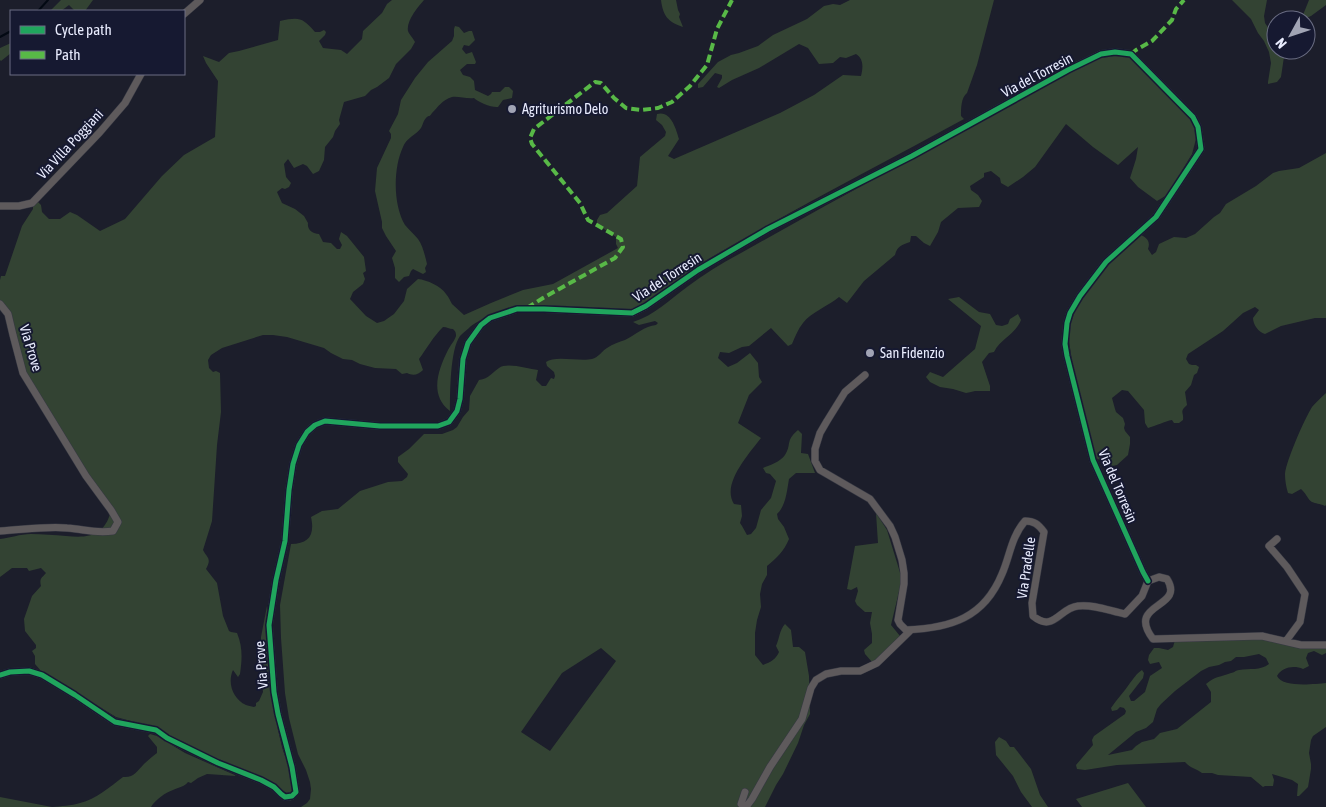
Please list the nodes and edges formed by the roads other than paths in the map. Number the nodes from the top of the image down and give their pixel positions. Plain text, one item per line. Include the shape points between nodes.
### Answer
1 (200, 0) edge
2 (185, 13) edge
3 (141, 75) edge
4 (0, 206) edge
5 (0, 304) edge
6 (480, 325) joint
7 (865, 374) dead end
8 (0, 532) edge
9 (1277, 538) dead end
10 (1148, 581) junction
11 (911, 630) junction
12 (1286, 641) junction
13 (1326, 645) edge
14 (0, 675) edge
15 (745, 792) dead end
16 (740, 806) edge

1 - 2 street
3 - 4 street, Via Villa Poggiani via 125,102 100,132 32,203
5 - 8 street, Via Prove via 8,314 23,373 118,522 113,531 100,533 67,528
6 - 10 street, Via del Torresin via 517,309 632,313 768,229 912,156 1068,70 1101,54 1131,54 1193,117 1201,149 1156,217 1113,255 1083,291 1068,318 1065,344 1093,460
6 - 14 street, Via Prove via 468,343 463,359 460,399 449,422 438,426 380,426 325,421 307,432 299,445 290,481 285,542 269,625 274,692 295,781 296,792 292,796 285,797 262,780 218,763 156,730 115,722 42,675 29,671
7 - 11 street via 845,392 820,433 815,449 816,461 820,470 870,499 890,526 904,573 898,620 902,628
9 - 12 street via 1269,546 1305,594 1300,622
10 - 11 street, Via Pradelle via 1142,596 1125,614 1078,606 1048,623 1040,622 1033,616 1032,603 1044,532 1033,521 1025,521 986,602 960,621
10 - 12 street via 1159,577 1171,586 1168,599 1146,618 1145,626 1153,639 1262,636
11 - 16 street via 877,663 860,671 826,674 816,680 802,719 752,800 746,807
12 - 13 street
15 - 16 street

